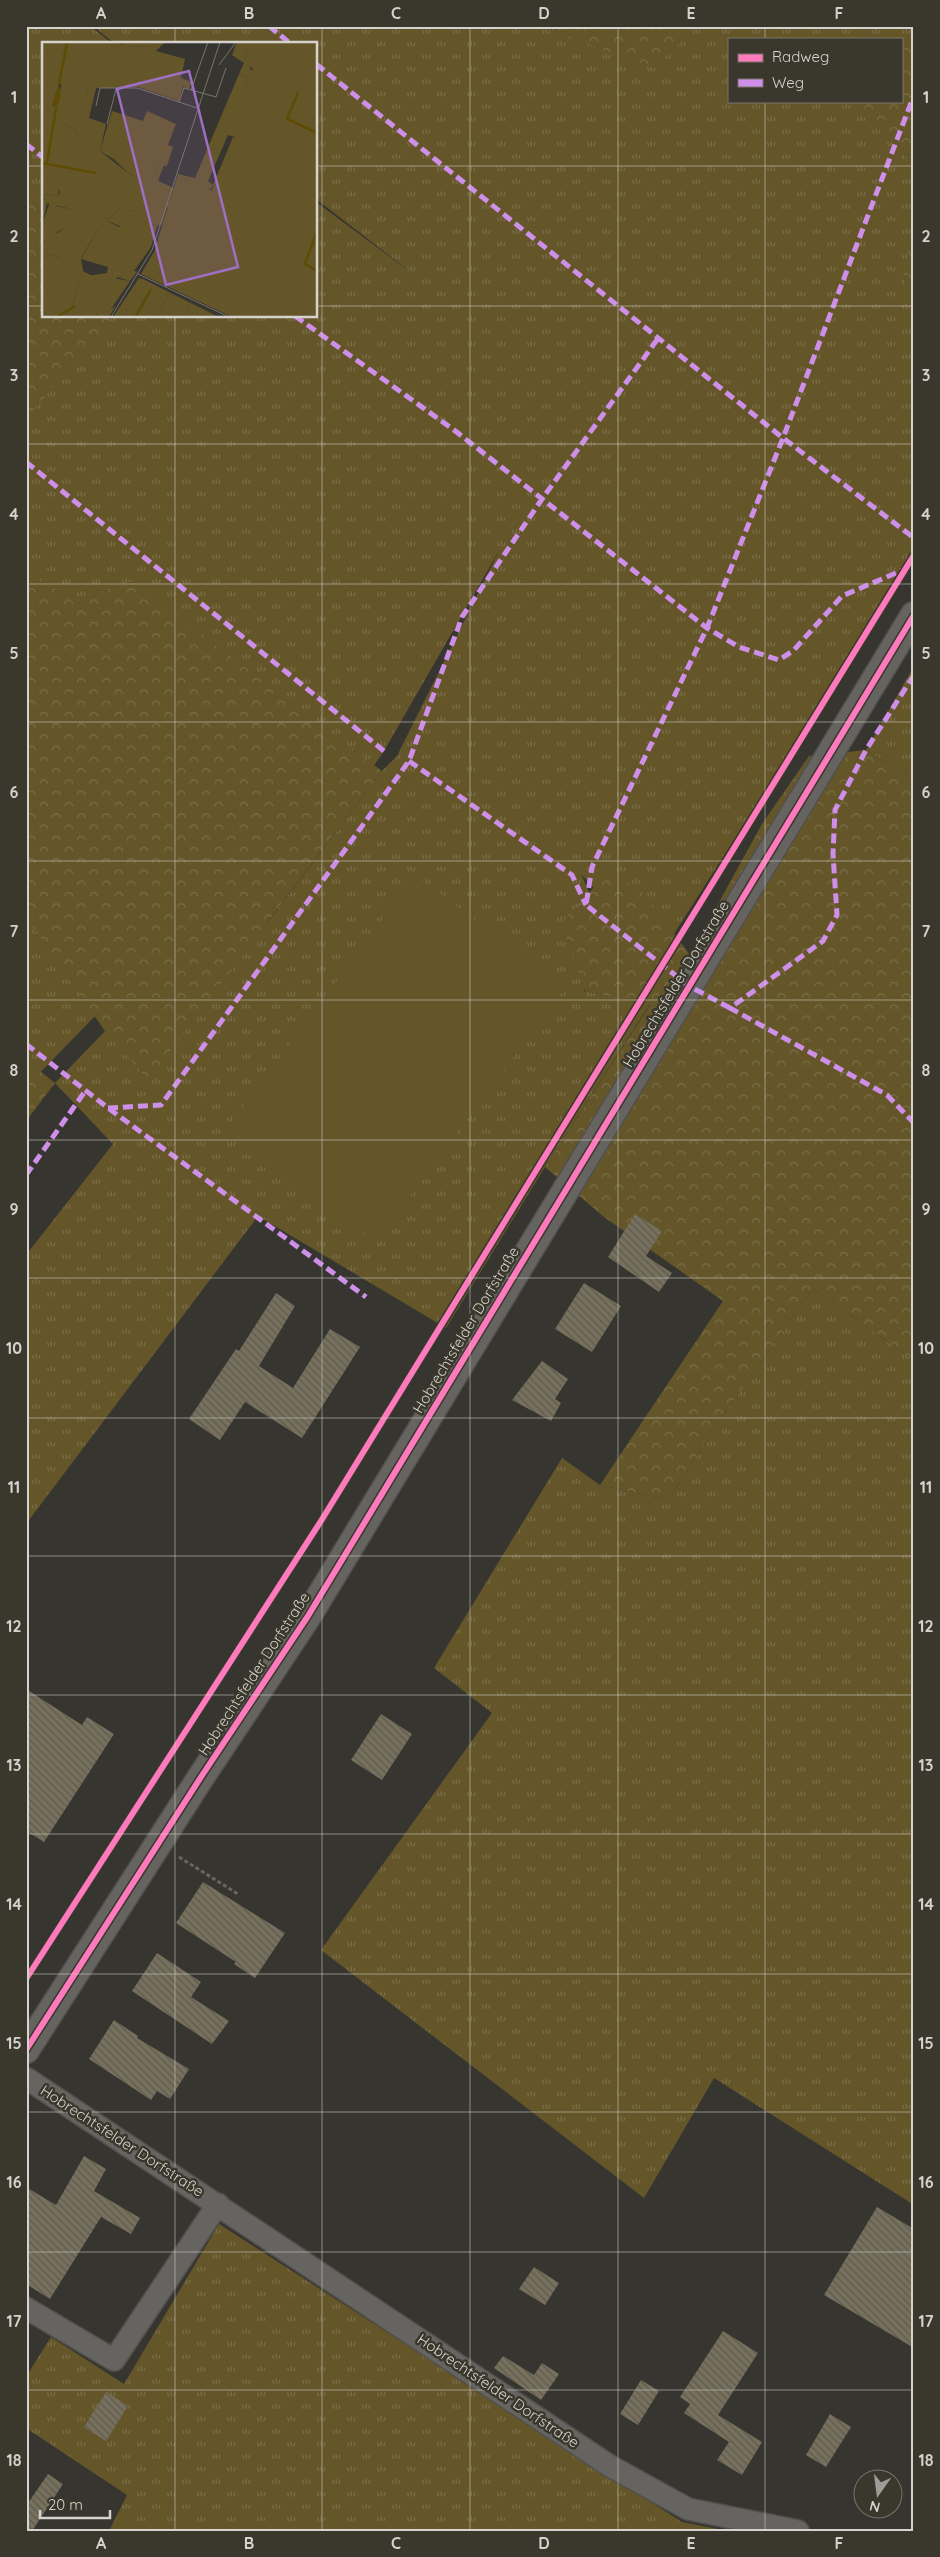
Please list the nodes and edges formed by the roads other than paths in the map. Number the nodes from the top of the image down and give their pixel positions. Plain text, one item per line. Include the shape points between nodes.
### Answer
1 (914, 615) edge
2 (26, 2050) edge
3 (26, 2078) edge
4 (218, 2204) junction
5 (28, 2315) edge
6 (798, 2531) edge

1 - 2 street, Hobrechtsfelder Dorfstraße via 308,1616
3 - 4 street, Hobrechtsfelder Dorfstraße
4 - 5 street, Hobrechtsfelder Dorfstraße via 114,2360
4 - 6 street, Hobrechtsfelder Dorfstraße via 619,2471 688,2509

